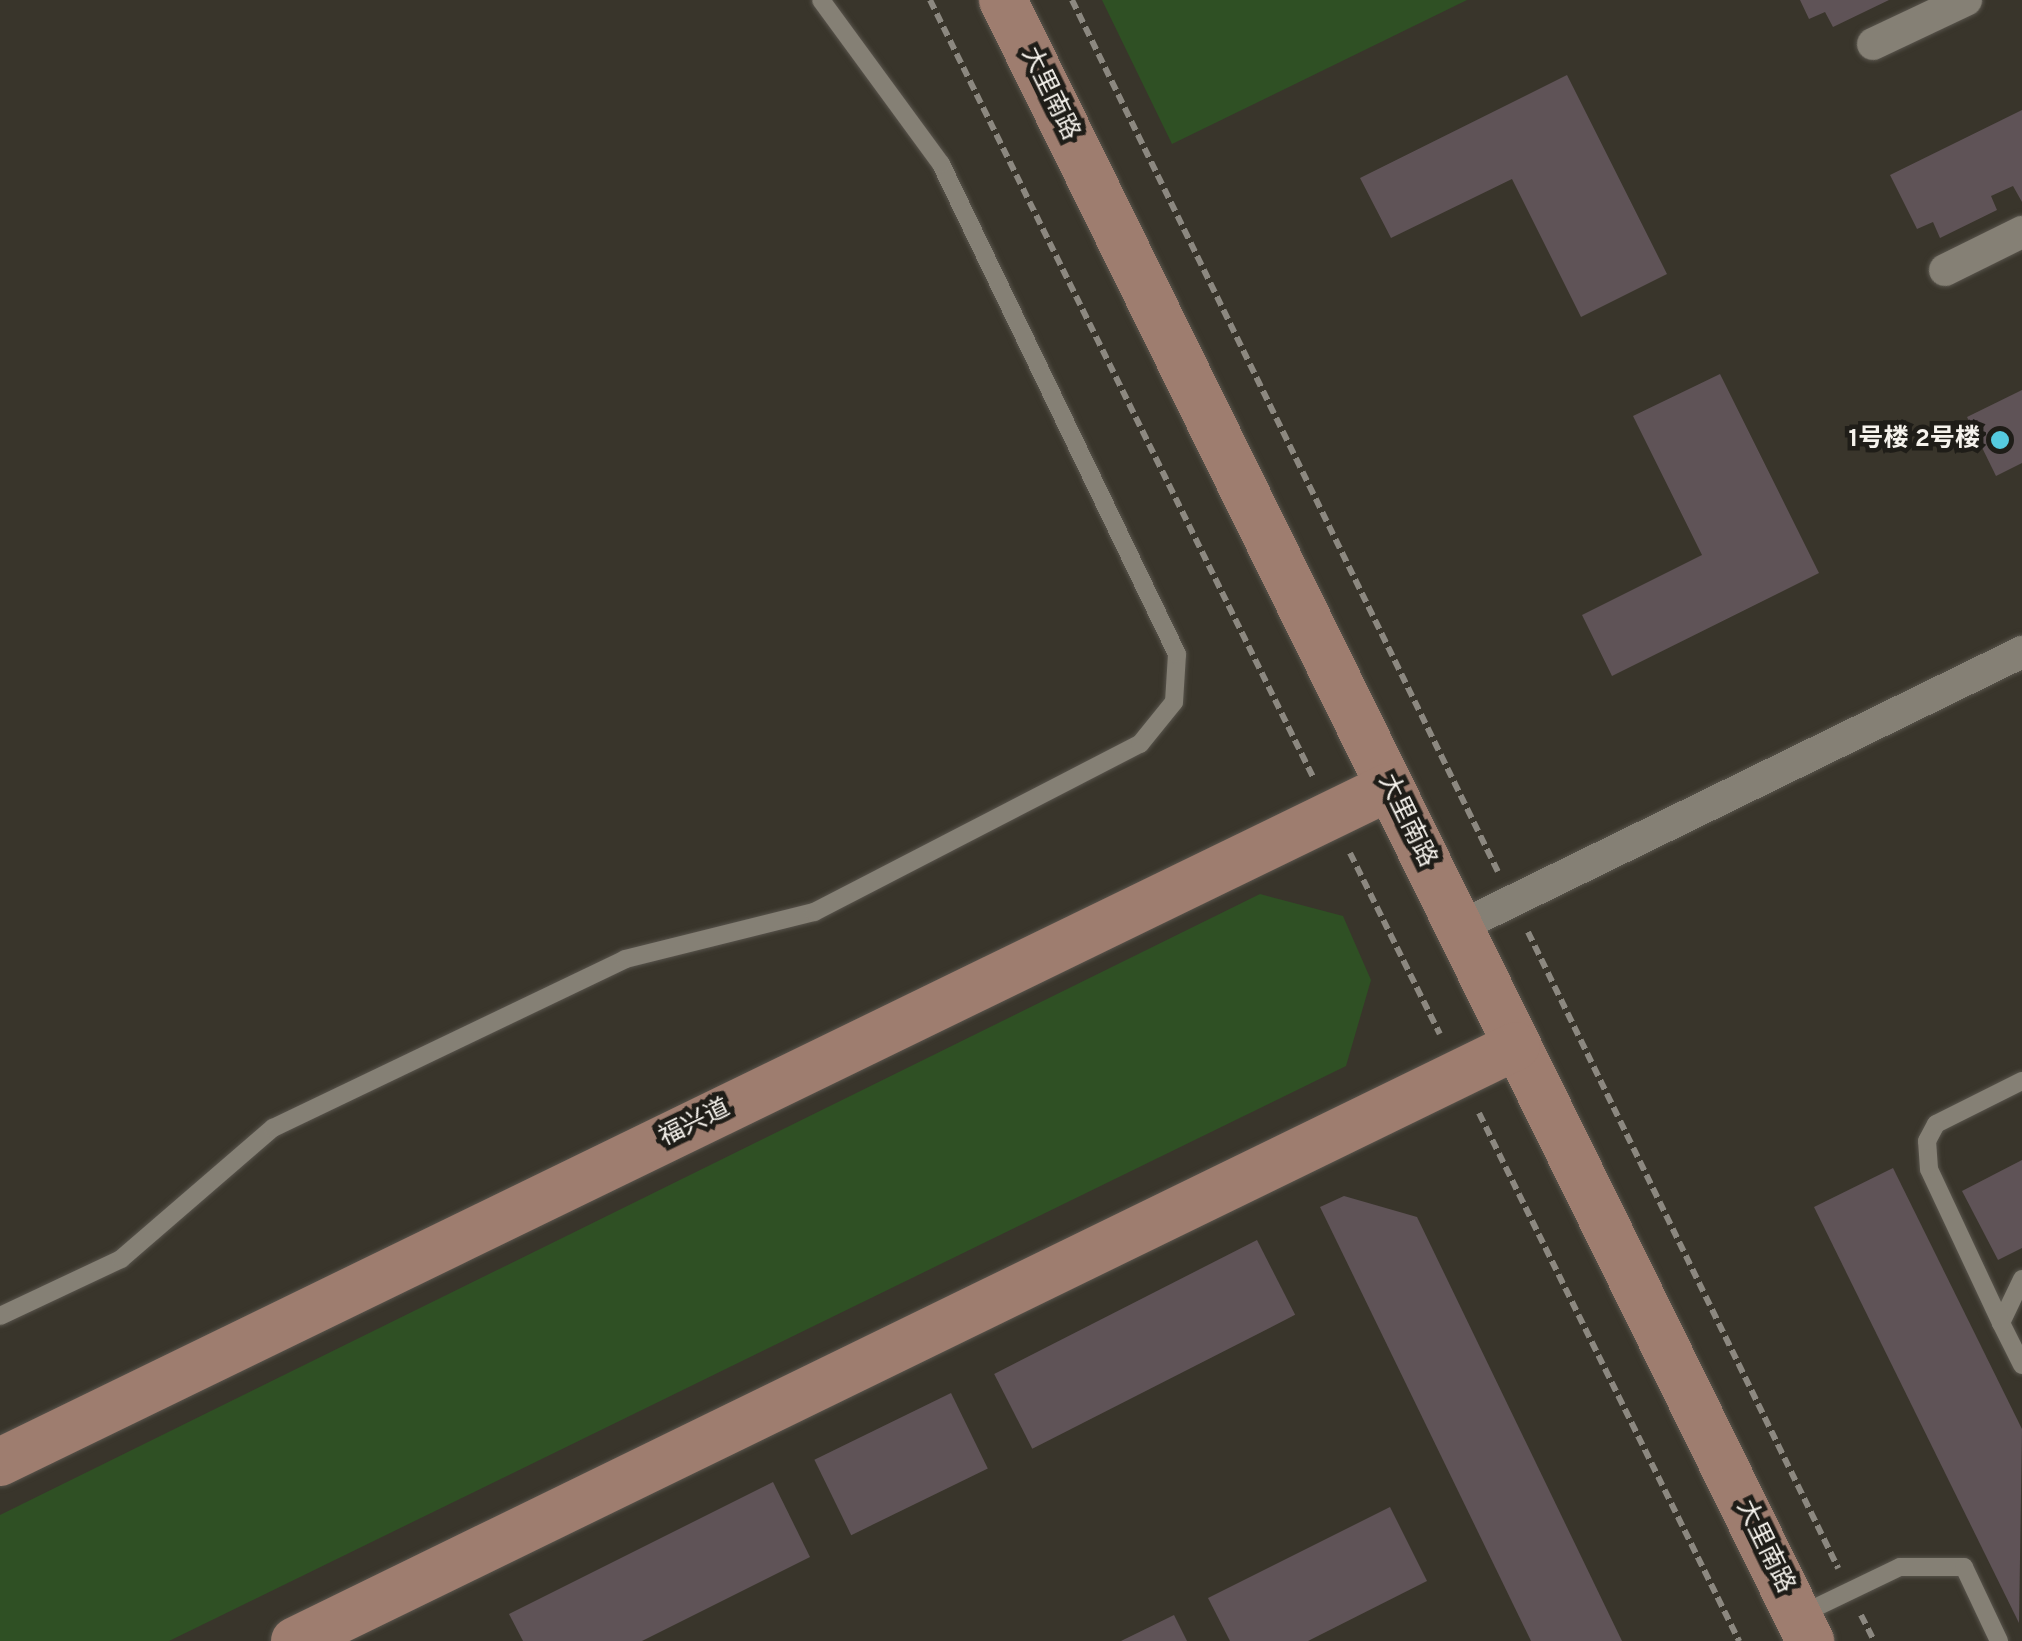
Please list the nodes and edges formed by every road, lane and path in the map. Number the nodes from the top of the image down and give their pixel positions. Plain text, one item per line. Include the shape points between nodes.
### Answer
1 (821, 0) edge
2 (1003, 0) edge
3 (1072, 0) edge
4 (1966, 0) edge
5 (1873, 44) dead end
6 (2022, 232) edge
7 (1945, 270) dead end
8 (2022, 652) edge
9 (1390, 787) junction
10 (1512, 901) junction
11 (1459, 927) junction
12 (1516, 1046) junction
13 (2022, 1082) edge
14 (2022, 1279) edge
15 (0, 1316) edge
16 (2001, 1323) junction
17 (2022, 1366) edge
18 (0, 1462) edge
19 (1850, 1592) junction
20 (1804, 1628) edge
21 (295, 1641) edge
22 (1874, 1641) edge
23 (1999, 1641) edge

1 - 15 lane via 941,164 1177,654 1174,702 1140,744 814,912 624,958 273,1128 121,1260
2 - 9 street, 大里南路
3 - 10 path
4 - 5 street
6 - 7 street
8 - 10 street
9 - 11 street, 大里南路
9 - 18 street, 福兴道
10 - 11 street
10 - 19 path
11 - 12 street, 大里南路
12 - 20 street, 大里南路
12 - 21 street
13 - 16 lane via 1936,1124 1928,1141 1929,1169
14 - 16 lane
16 - 17 lane
19 - 20 lane
19 - 22 path
19 - 23 lane via 1900,1568 1964,1567

